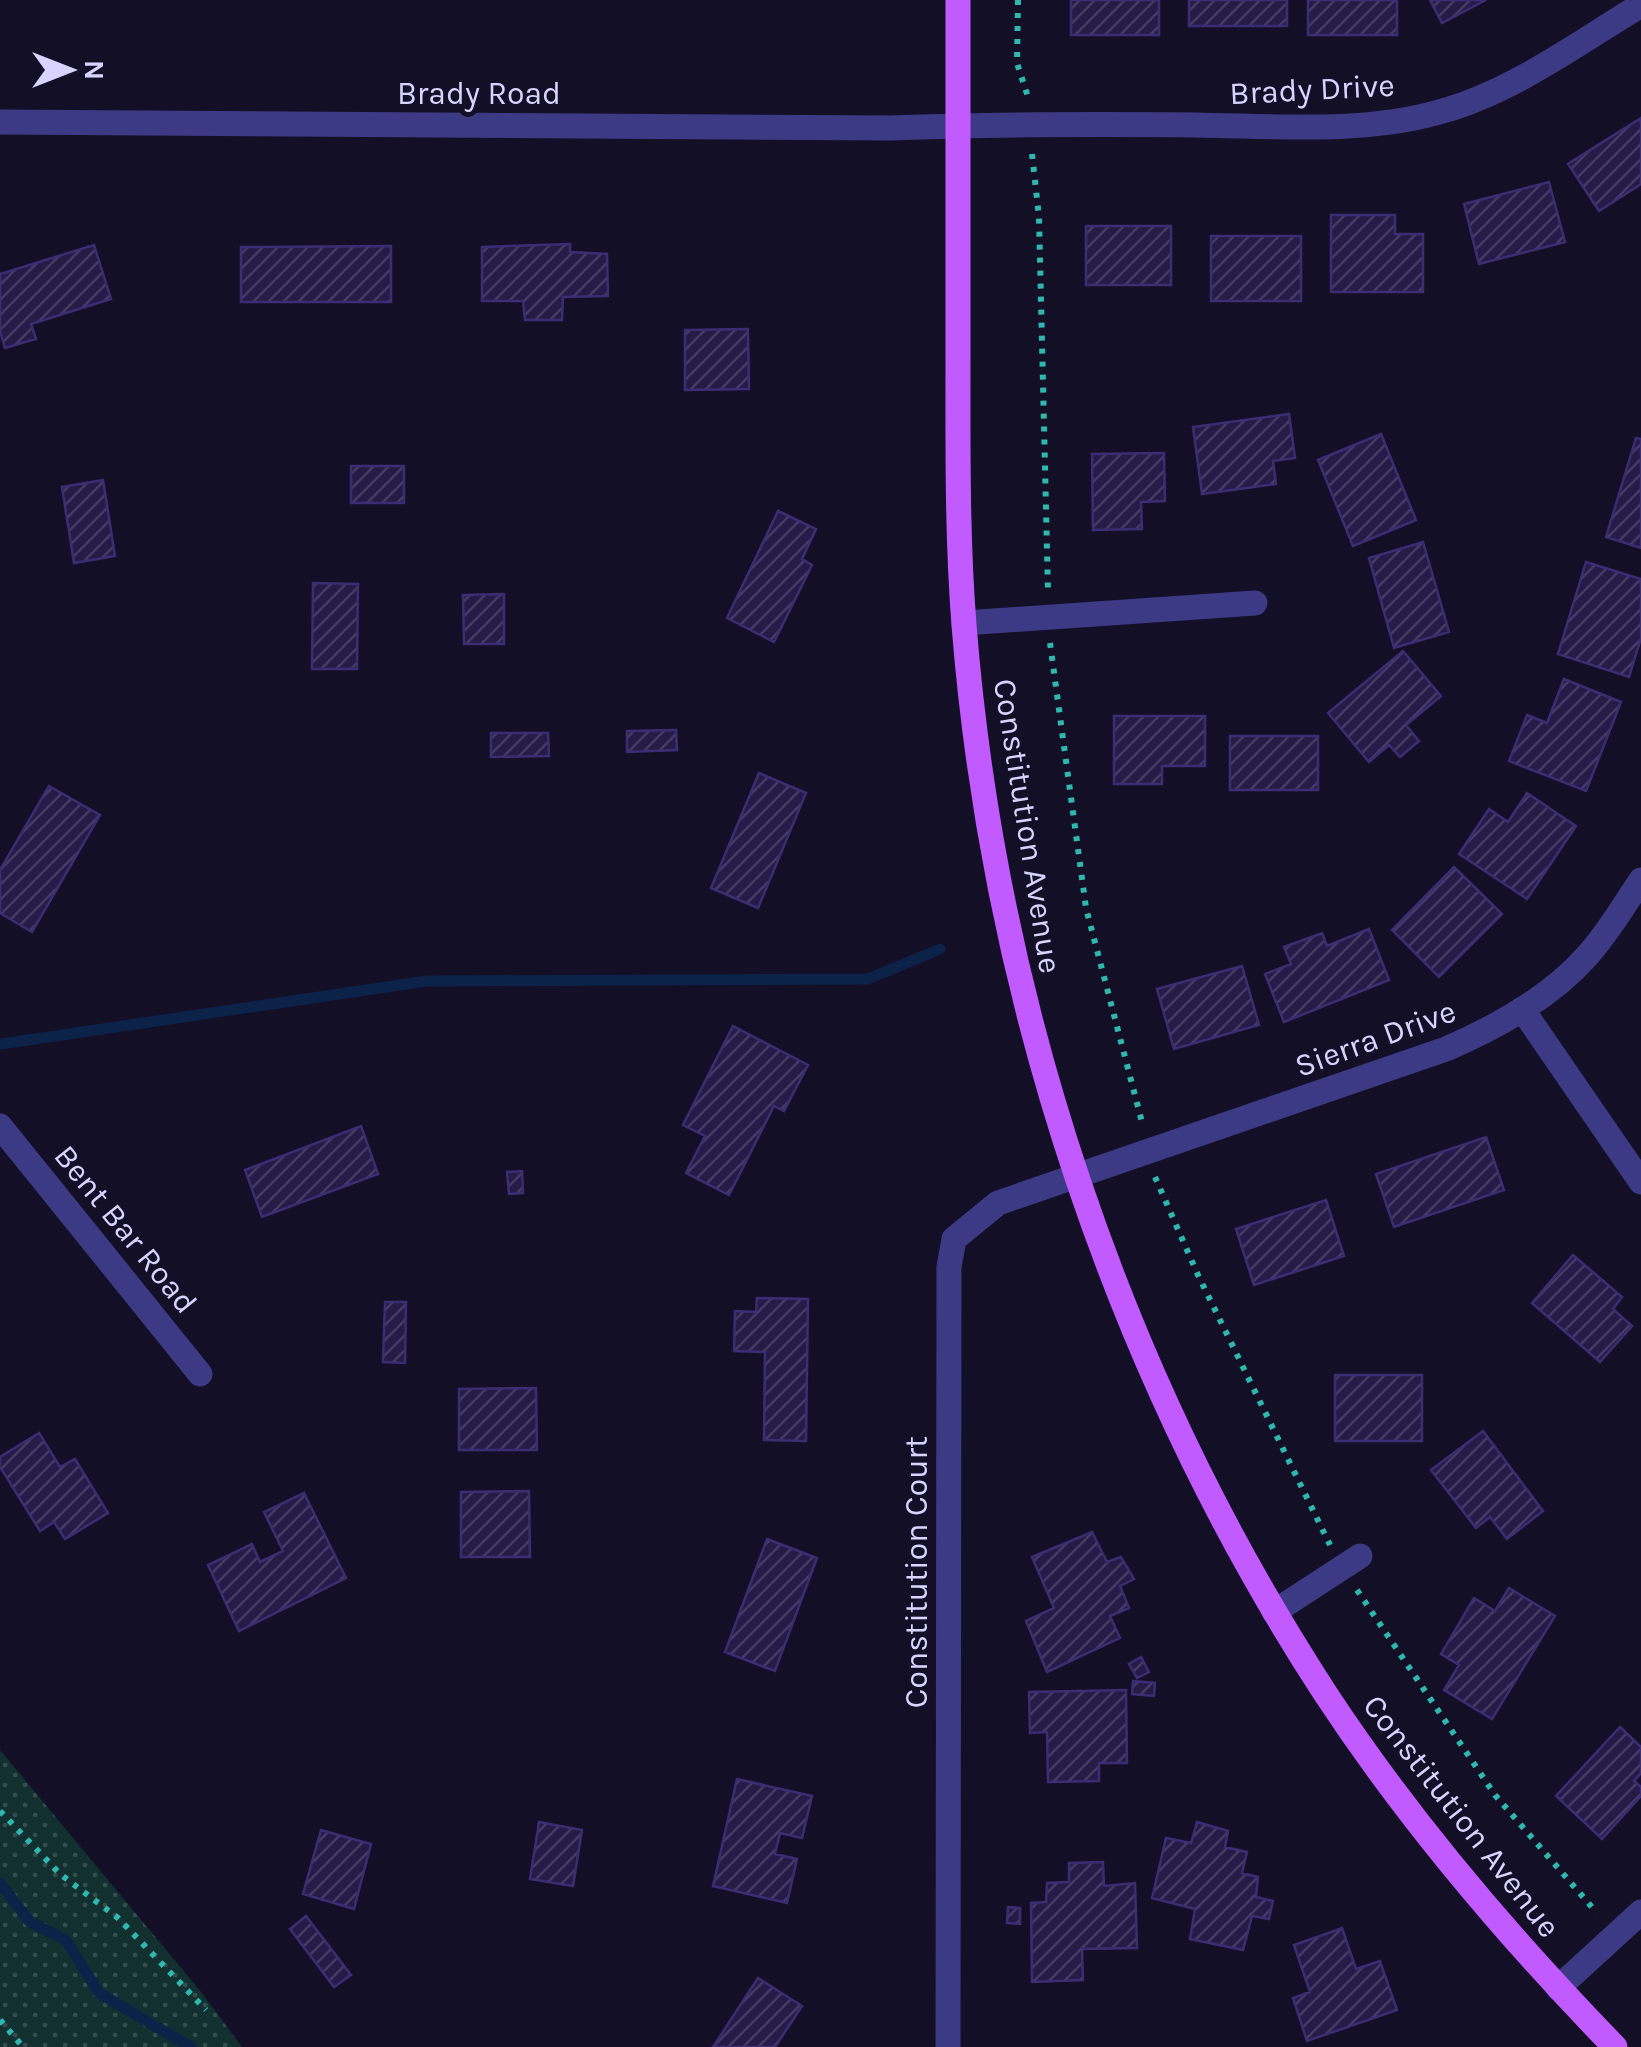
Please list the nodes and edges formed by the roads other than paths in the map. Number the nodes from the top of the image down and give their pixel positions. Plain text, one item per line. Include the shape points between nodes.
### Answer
1 (958, 0) edge
2 (1641, 6) edge
3 (0, 122) edge
4 (958, 126) junction
5 (1255, 603) dead end
6 (964, 623) junction
7 (1641, 880) edge
8 (1522, 1009) junction
9 (0, 1126) edge
10 (1078, 1178) junction
11 (1641, 1182) edge
12 (200, 1374) dead end
13 (1351, 1562) road end
14 (1274, 1612) junction
15 (1641, 1912) edge
16 (1558, 1988) junction
17 (948, 2047) edge
18 (1615, 2047) edge

1 - 4 main road, Constitution Avenue
2 - 4 street, Brady Drive via 1488,94 1440,112 1303,127
3 - 4 street, Brady Road
4 - 6 main road, Constitution Avenue
5 - 6 street
6 - 10 main road, Constitution Avenue via 1004,911
7 - 8 street, Sierra Drive via 1588,955
8 - 10 street, Sierra Drive via 1446,1049
8 - 11 street
9 - 12 street, Bent Bar Road
10 - 14 main road, Constitution Avenue via 1165,1396
10 - 17 street, Constitution Court via 998,1202 954,1239 949,1267
13 - 14 street
14 - 16 main road, Constitution Avenue via 1396,1792
15 - 16 street
16 - 18 main road, Constitution Avenue

